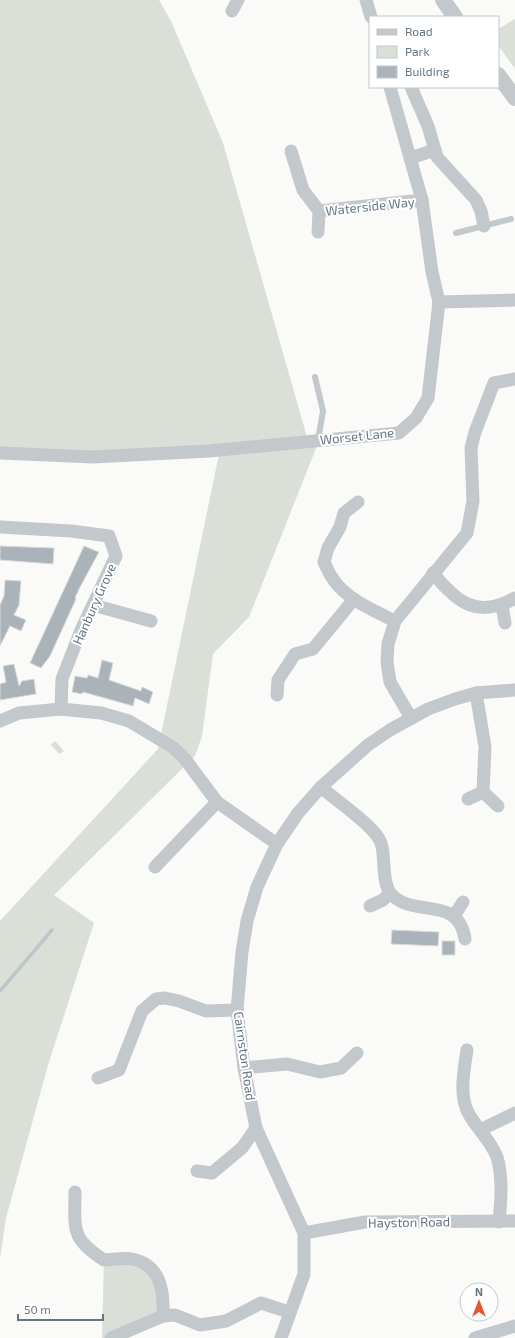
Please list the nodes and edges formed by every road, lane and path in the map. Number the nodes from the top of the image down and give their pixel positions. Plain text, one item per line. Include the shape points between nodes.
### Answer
1 (366, 0) edge
2 (443, 0) edge
3 (371, 16) edge
4 (454, 16) edge
5 (499, 76) edge
6 (390, 88) edge
7 (411, 88) edge
8 (515, 98) edge
9 (291, 150) dead end
10 (435, 150) junction
11 (410, 158) junction
12 (422, 200) junction
13 (319, 212) junction
14 (511, 220) dead end
15 (484, 226) junction
16 (318, 232) dead end
17 (456, 233) dead end
18 (515, 300) edge
19 (439, 302) junction
20 (315, 377) dead end
21 (515, 379) edge
22 (318, 440) junction
23 (0, 453) edge
24 (358, 502) dead end
25 (0, 527) edge
26 (434, 573) junction
27 (515, 598) edge
28 (354, 599) junction
29 (93, 605) junction
30 (502, 605) junction
31 (151, 621) dead end
32 (395, 621) junction
33 (505, 623) dead end
34 (515, 690) edge
35 (476, 693) junction
36 (277, 695) dead end
37 (61, 709) junction
38 (412, 718) junction
39 (0, 721) edge
40 (321, 787) junction
41 (483, 792) junction
42 (468, 799) dead end
43 (217, 802) junction
44 (498, 806) dead end
45 (278, 844) junction
46 (155, 867) dead end
47 (390, 893) junction
48 (463, 902) dead end
49 (370, 906) dead end
50 (454, 916) junction
51 (465, 939) dead end
52 (237, 1010) junction
53 (468, 1050) dead end
54 (357, 1053) dead end
55 (244, 1068) junction
56 (98, 1078) dead end
57 (515, 1113) edge
58 (256, 1128) junction
59 (480, 1130) junction
60 (197, 1171) dead end
61 (75, 1192) dead end
62 (515, 1221) edge
63 (499, 1222) junction
64 (304, 1233) junction
65 (290, 1312) junction
66 (163, 1316) junction
67 (515, 1326) edge
68 (111, 1338) edge
69 (281, 1338) edge
70 (476, 1338) edge

1 - 3 street
2 - 4 street
5 - 8 street
6 - 11 street, Worset Lane
7 - 10 street
9 - 13 street, Waterside Way via 303,190
10 - 11 street
10 - 15 street via 440,160 476,200
11 - 12 street, Worset Lane
12 - 13 street, Waterside Way
12 - 19 street, Worset Lane
13 - 16 street, Waterside Way
14 - 15 lane
15 - 17 lane
18 - 19 street
19 - 22 street, Worset Lane via 428,398 416,418 399,433
20 - 22 lane via 323,411
21 - 26 street via 494,383 471,448 473,501 467,533
22 - 23 street, Worset Lane via 209,451 92,457
24 - 28 street via 339,510 340,527 328,548 324,562 333,580
25 - 29 street, Hanbury Grove via 109,536 116,556
26 - 30 street via 463,603 483,608
26 - 32 street
27 - 30 street
28 - 32 street
28 - 36 street via 313,649 295,654 273,679
29 - 31 street
29 - 37 street, Hanbury Grove via 62,679
30 - 33 street
32 - 38 street via 388,644 390,682
34 - 35 street, Cairnston Road
35 - 38 street, Cairnston Road via 428,709
35 - 41 street via 485,747
37 - 39 street via 19,714
37 - 43 street via 101,714 129,722 156,736 185,759
38 - 40 street, Cairnston Road via 368,745
40 - 45 street, Cairnston Road via 298,813
40 - 47 street via 376,833 382,843
41 - 42 street
41 - 44 street
43 - 45 street
43 - 46 street
45 - 52 street, Cairnston Road via 257,887 247,921
47 - 49 street via 383,900
47 - 50 street via 405,905 433,908
48 - 50 street
50 - 51 street via 463,928
52 - 55 street, Cairnston Road
52 - 56 street via 206,1011 179,1001 156,999 142,1011 119,1070
53 - 59 street via 463,1076 464,1094 469,1114
54 - 55 street via 341,1068 320,1072 287,1064
55 - 58 street, Cairnston Road
57 - 59 street
58 - 60 street via 242,1148 212,1173
58 - 64 street, Cairnston Road
59 - 63 street via 497,1157 501,1191
61 - 66 street via 75,1228 79,1241 104,1260 131,1259 147,1265 160,1279 164,1299
62 - 63 street, Hayston Road
63 - 64 street, Hayston Road via 366,1222
64 - 65 street, Cairnston Road via 304,1274
65 - 66 street via 261,1303 226,1321 200,1325 175,1315
65 - 69 street, Cairnston Road
66 - 68 street
67 - 70 street

